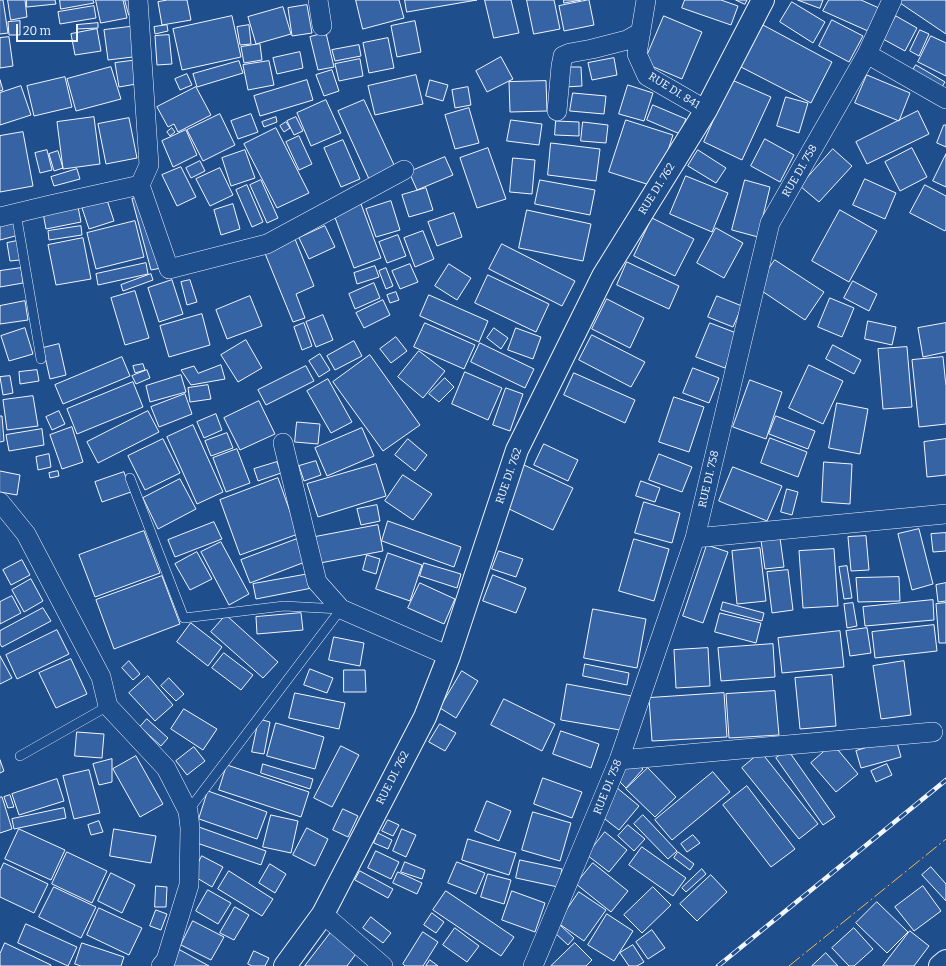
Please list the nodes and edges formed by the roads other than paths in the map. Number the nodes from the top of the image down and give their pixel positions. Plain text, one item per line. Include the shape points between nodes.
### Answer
1 (138, 0) edge
2 (318, 0) edge
3 (646, 0) edge
4 (763, 0) edge
5 (892, 0) edge
6 (322, 26) dead end
7 (640, 32) junction
8 (867, 54) junction
9 (946, 99) edge
10 (706, 110) junction
11 (557, 111) dead end
12 (404, 170) dead end
13 (140, 185) junction
14 (8, 215) edge
15 (41, 359) dead end
16 (283, 443) dead end
17 (130, 478) dead end
18 (0, 502) edge
19 (946, 514) edge
20 (695, 538) junction
21 (341, 609) junction
22 (449, 656) junction
23 (108, 706) junction
24 (933, 732) dead end
25 (20, 756) dead end
26 (619, 760) junction
27 (188, 811) junction
28 (323, 914) junction
29 (946, 961) edge
30 (162, 966) edge
31 (285, 966) edge
32 (383, 966) edge
33 (533, 966) edge
34 (940, 966) edge

1 - 13 street via 150,165
2 - 6 street
3 - 7 street, RUE DI. 841
4 - 10 street, RUE DI. 762
5 - 8 street, RUE DI. 758
7 - 10 street, RUE DI. 841 via 637,54 647,76
7 - 11 street via 627,40 564,56
8 - 9 street
8 - 20 street, RUE DI. 758 via 770,223
10 - 22 street, RUE DI. 762 via 604,276 517,450
12 - 13 street via 267,244 169,269
13 - 14 street
14 - 15 lane
16 - 21 street via 317,582
17 - 21 lane via 184,618 284,606
18 - 23 street via 26,534 102,677
19 - 20 street
20 - 26 street, RUE DI. 758
21 - 22 street
21 - 27 lane
22 - 28 street, RUE DI. 762 via 425,717
23 - 25 lane
23 - 27 street via 166,768
24 - 26 street
26 - 33 street, RUE DI. 758
27 - 30 street via 189,885
28 - 31 street, RUE DI. 762
28 - 32 street
29 - 34 street

